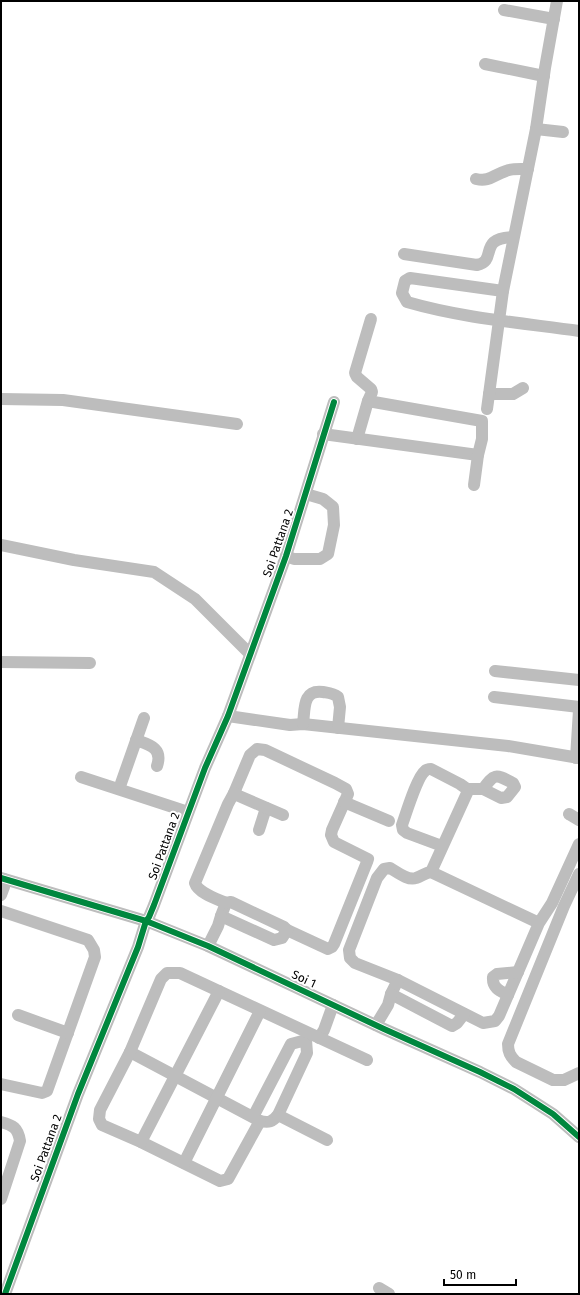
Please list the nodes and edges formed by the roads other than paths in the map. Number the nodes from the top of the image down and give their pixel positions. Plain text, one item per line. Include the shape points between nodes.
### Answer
1 (557, 1) edge
2 (504, 10) dead end
3 (554, 19) junction
4 (485, 64) dead end
5 (544, 76) junction
6 (536, 129) junction
7 (563, 132) dead end
8 (528, 169) junction
9 (476, 179) dead end
10 (513, 237) junction
11 (404, 254) dead end
12 (503, 291) junction
13 (371, 319) dead end
14 (498, 320) junction
15 (579, 331) edge
16 (523, 388) dead end
17 (489, 394) junction
18 (1, 399) edge
19 (368, 401) junction
20 (334, 402) dead end
21 (484, 415) junction
22 (237, 424) dead end
23 (332, 436) junction
24 (357, 439) junction
25 (478, 455) junction
26 (474, 485) dead end
27 (306, 494) junction
28 (1, 545) edge
29 (286, 556) junction
30 (250, 654) junction
31 (1, 662) edge
32 (90, 663) dead end
33 (495, 671) dead end
34 (579, 680) edge
35 (494, 697) dead end
36 (579, 707) edge
37 (579, 710) edge
38 (228, 716) junction
39 (304, 716) junction
40 (144, 718) dead end
41 (338, 724) junction
42 (578, 732) edge
43 (136, 740) junction
44 (577, 755) edge
45 (157, 766) dead end
46 (81, 777) dead end
47 (467, 789) junction
48 (483, 789) dead end
49 (119, 790) junction
50 (234, 793) junction
51 (344, 802) junction
52 (266, 808) junction
53 (188, 812) junction
54 (283, 815) dead end
55 (389, 821) dead end
56 (259, 830) dead end
57 (579, 844) edge
58 (442, 846) junction
59 (431, 872) junction
60 (579, 874) edge
61 (3, 879) edge
62 (1, 895) edge
63 (226, 904) junction
64 (1, 912) edge
65 (221, 916) junction
66 (146, 921) junction
67 (539, 923) junction
68 (287, 930) junction
69 (208, 946) junction
70 (518, 972) junction
71 (398, 980) junction
72 (219, 991) junction
73 (391, 994) junction
74 (508, 994) junction
75 (333, 1005) junction
76 (260, 1011) junction
77 (464, 1014) junction
78 (18, 1015) dead end
79 (376, 1025) junction
80 (68, 1033) junction
81 (311, 1037) junction
82 (130, 1052) junction
83 (368, 1060) dead end
84 (579, 1073) edge
85 (175, 1076) junction
86 (1, 1084) edge
87 (217, 1098) junction
88 (278, 1115) junction
89 (256, 1119) junction
90 (1, 1122) edge
91 (579, 1137) edge
92 (327, 1140) dead end
93 (141, 1142) junction
94 (184, 1163) junction
95 (1, 1200) edge
96 (5, 1294) edge

1 - 3 street
2 - 3 street
3 - 5 street
4 - 5 street
5 - 6 street
6 - 7 street
6 - 8 street
8 - 9 street via 506,170 490,179
8 - 10 street
10 - 11 street via 492,242 486,262 477,265
10 - 12 street
12 - 14 street
12 - 14 street via 410,278 405,281 402,293 407,302 427,308
13 - 19 street via 356,373 357,377 371,389
14 - 15 street
14 - 17 street
16 - 17 street via 513,394
17 - 21 street
18 - 22 street via 63,400
19 - 21 street
19 - 24 street
20 - 23 street, Soi Pattana 2
21 - 25 street
23 - 24 street
23 - 27 street, Soi Pattana 2
24 - 25 street
25 - 26 street
27 - 29 street, Soi Pattana 2
27 - 29 street via 333,507 334,525 328,554 320,559 294,559
28 - 30 street via 74,560 154,572 195,599
29 - 30 street, Soi Pattana 2
30 - 38 street, Soi Pattana 2
31 - 32 street
33 - 34 street
35 - 36 street
37 - 42 street
38 - 39 street via 290,724
38 - 53 street, Soi Pattana 2
39 - 41 street
39 - 41 street via 309,695 318,691 333,694 338,697 340,707
40 - 43 street
41 - 44 street
42 - 44 street
43 - 45 street via 152,745 159,755
43 - 49 street
46 - 49 street
47 - 48 street
47 - 58 street via 464,801
47 - 58 street via 430,769 422,774 402,825 403,830
49 - 53 street
50 - 51 street via 250,755 256,749 265,750 346,789 348,794
50 - 52 street
50 - 63 street via 195,883 200,890
51 - 55 street
51 - 68 street via 332,830 332,839 368,859 334,944 328,949
52 - 54 street
52 - 56 street
53 - 66 street, Soi Pattana 2
57 - 67 street via 552,902
58 - 59 street
59 - 67 street
59 - 71 street via 415,879 390,868 384,869 377,878 349,950 350,958 355,963
60 - 84 street via 508,1044 508,1052 516,1062 553,1080 564,1080
61 - 62 street
61 - 66 street, Soi 1
63 - 65 street
63 - 68 street via 237,904
64 - 80 street via 88,940 94,950 95,957
65 - 68 street via 274,940 282,938
65 - 69 street
66 - 69 street, Soi 1
66 - 96 street, Soi Pattana 2 via 138,947 78,1094
67 - 70 street
69 - 75 street, Soi 1
70 - 74 street
70 - 74 street via 497,974 493,977 496,988
71 - 73 street
71 - 77 street
72 - 76 street
72 - 82 street via 180,973 167,973 161,979
72 - 85 street
73 - 77 street via 452,1026 458,1023
73 - 79 street via 388,1005
74 - 77 street via 495,1021 483,1022
75 - 79 street, Soi 1
75 - 81 street via 324,1030
76 - 81 street
76 - 87 street
78 - 80 street
79 - 91 street, Soi 1 via 514,1089 553,1114
80 - 86 street via 47,1091 42,1094
81 - 83 street
81 - 88 street via 307,1053
81 - 89 street via 291,1044
82 - 85 street
82 - 93 street via 100,1110 99,1118 102,1125
85 - 87 street
85 - 93 street
87 - 89 street
87 - 94 street
88 - 89 street via 269,1123
88 - 92 street
89 - 94 street via 228,1179 220,1181
90 - 95 street via 11,1125 19,1133 20,1141
93 - 94 street

